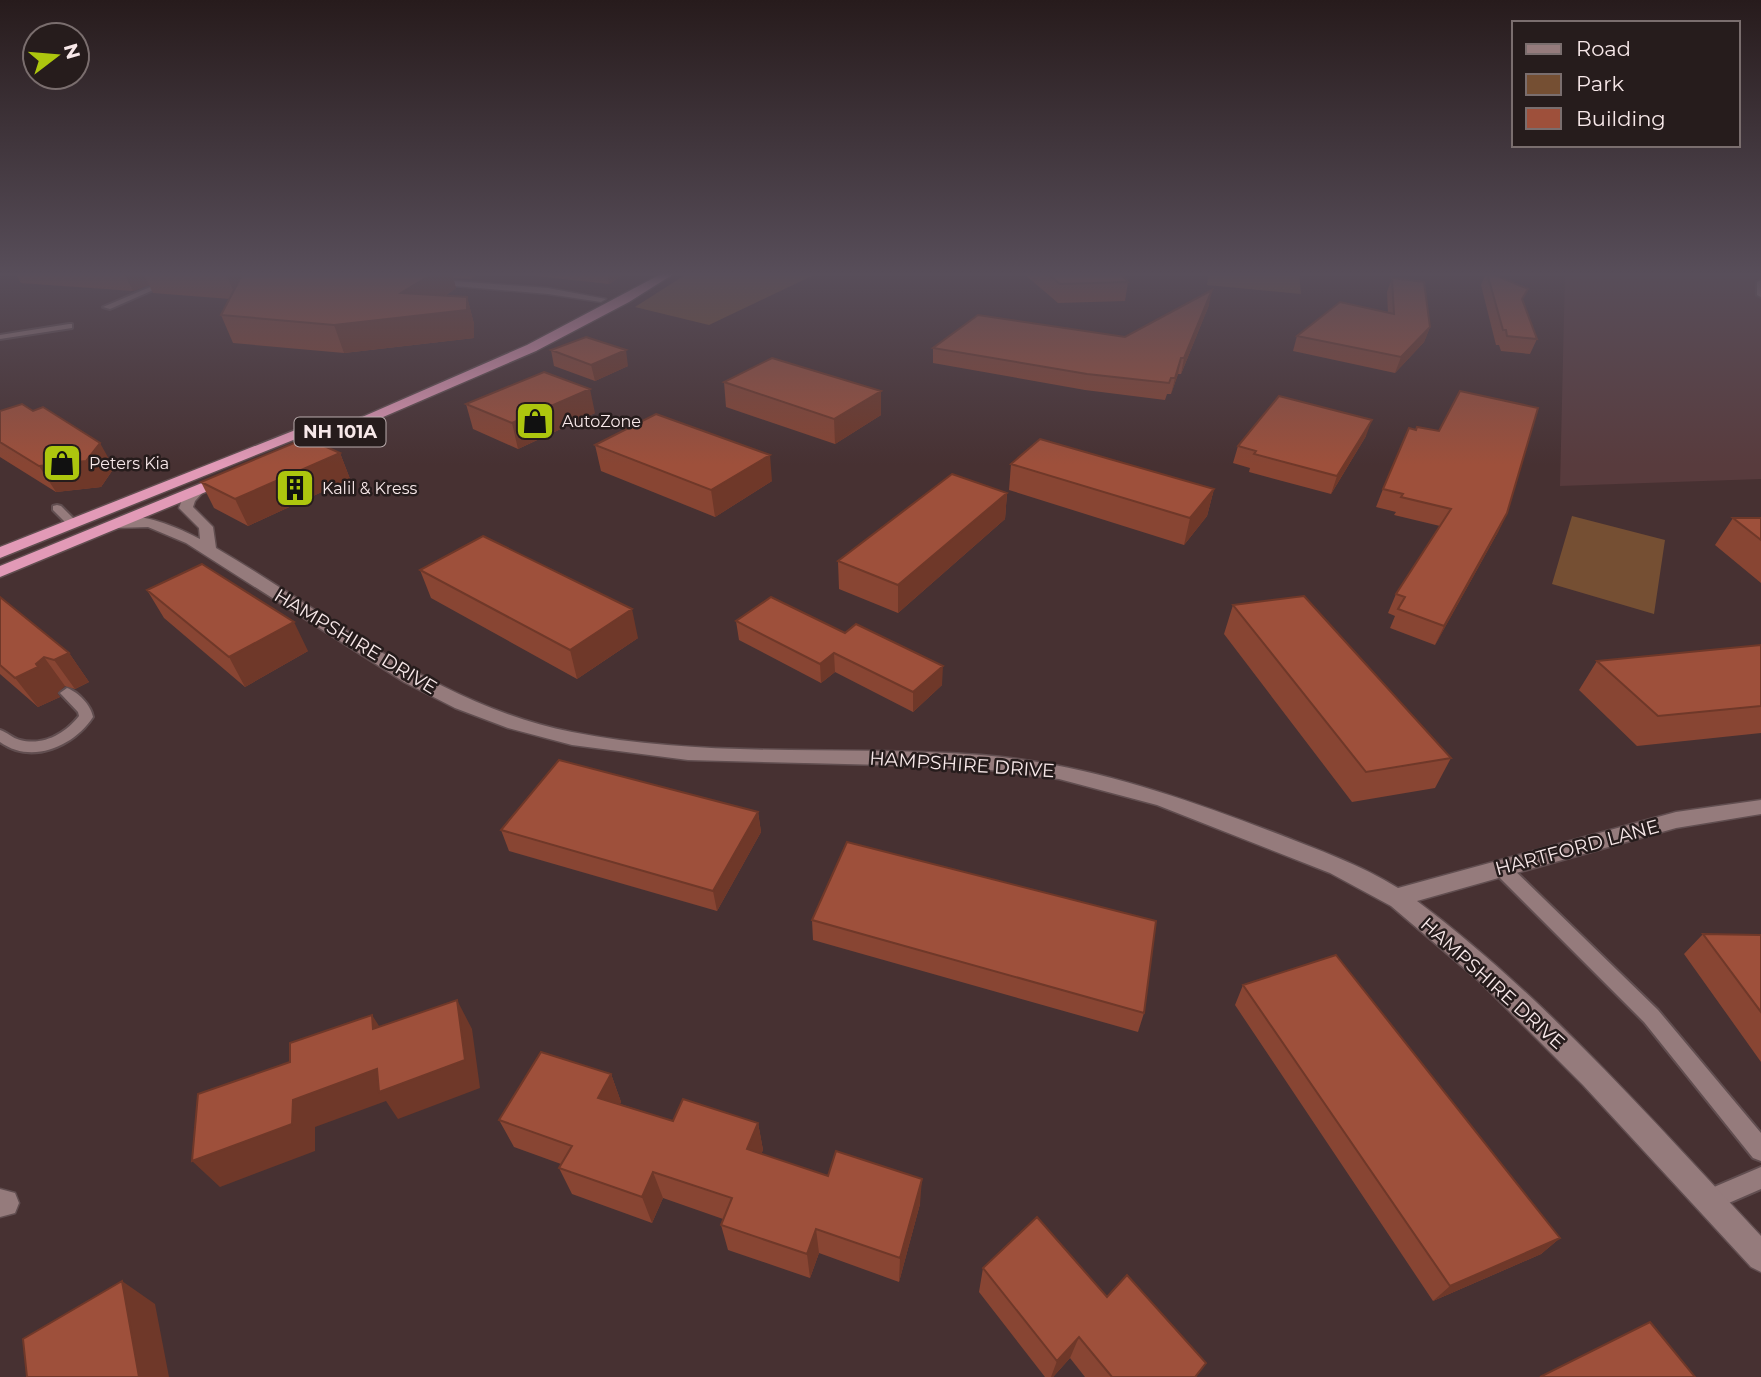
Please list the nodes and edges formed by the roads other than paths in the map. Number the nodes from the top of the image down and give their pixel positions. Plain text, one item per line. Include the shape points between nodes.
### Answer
1 (526, 337) edge
2 (555, 337) edge
3 (198, 490) junction
4 (57, 508) dead end
5 (73, 524) junction
6 (115, 524) junction
7 (209, 550) junction
8 (0, 554) edge
9 (0, 572) edge
10 (67, 693) dead end
11 (0, 735) edge
12 (1761, 807) edge
13 (1500, 868) junction
14 (1396, 898) junction
15 (1761, 1150) edge
16 (1761, 1178) edge
17 (1709, 1201) junction
18 (1761, 1257) edge

1 - 5 highway, NH 101A
2 - 3 highway, NH 101A
3 - 6 highway, NH 101A
3 - 7 street via 186,508 206,527
4 - 5 lane
5 - 8 highway, NH 101A
6 - 7 street, HAMPSHIRE DRIVE via 151,524
6 - 9 highway, NH 101A
7 - 14 street, HAMPSHIRE DRIVE via 382,661 454,700 513,724 613,747 659,752 931,759 1077,774 1193,809
10 - 11 lane via 85,710 86,717 71,734 47,745 20,748
12 - 13 street, HARTFORD LANE via 1676,820
13 - 14 street, HARTFORD LANE
13 - 15 lane via 1651,1016
14 - 17 street, HAMPSHIRE DRIVE via 1530,1013
16 - 17 lane
17 - 18 street, HAMPSHIRE DRIVE

